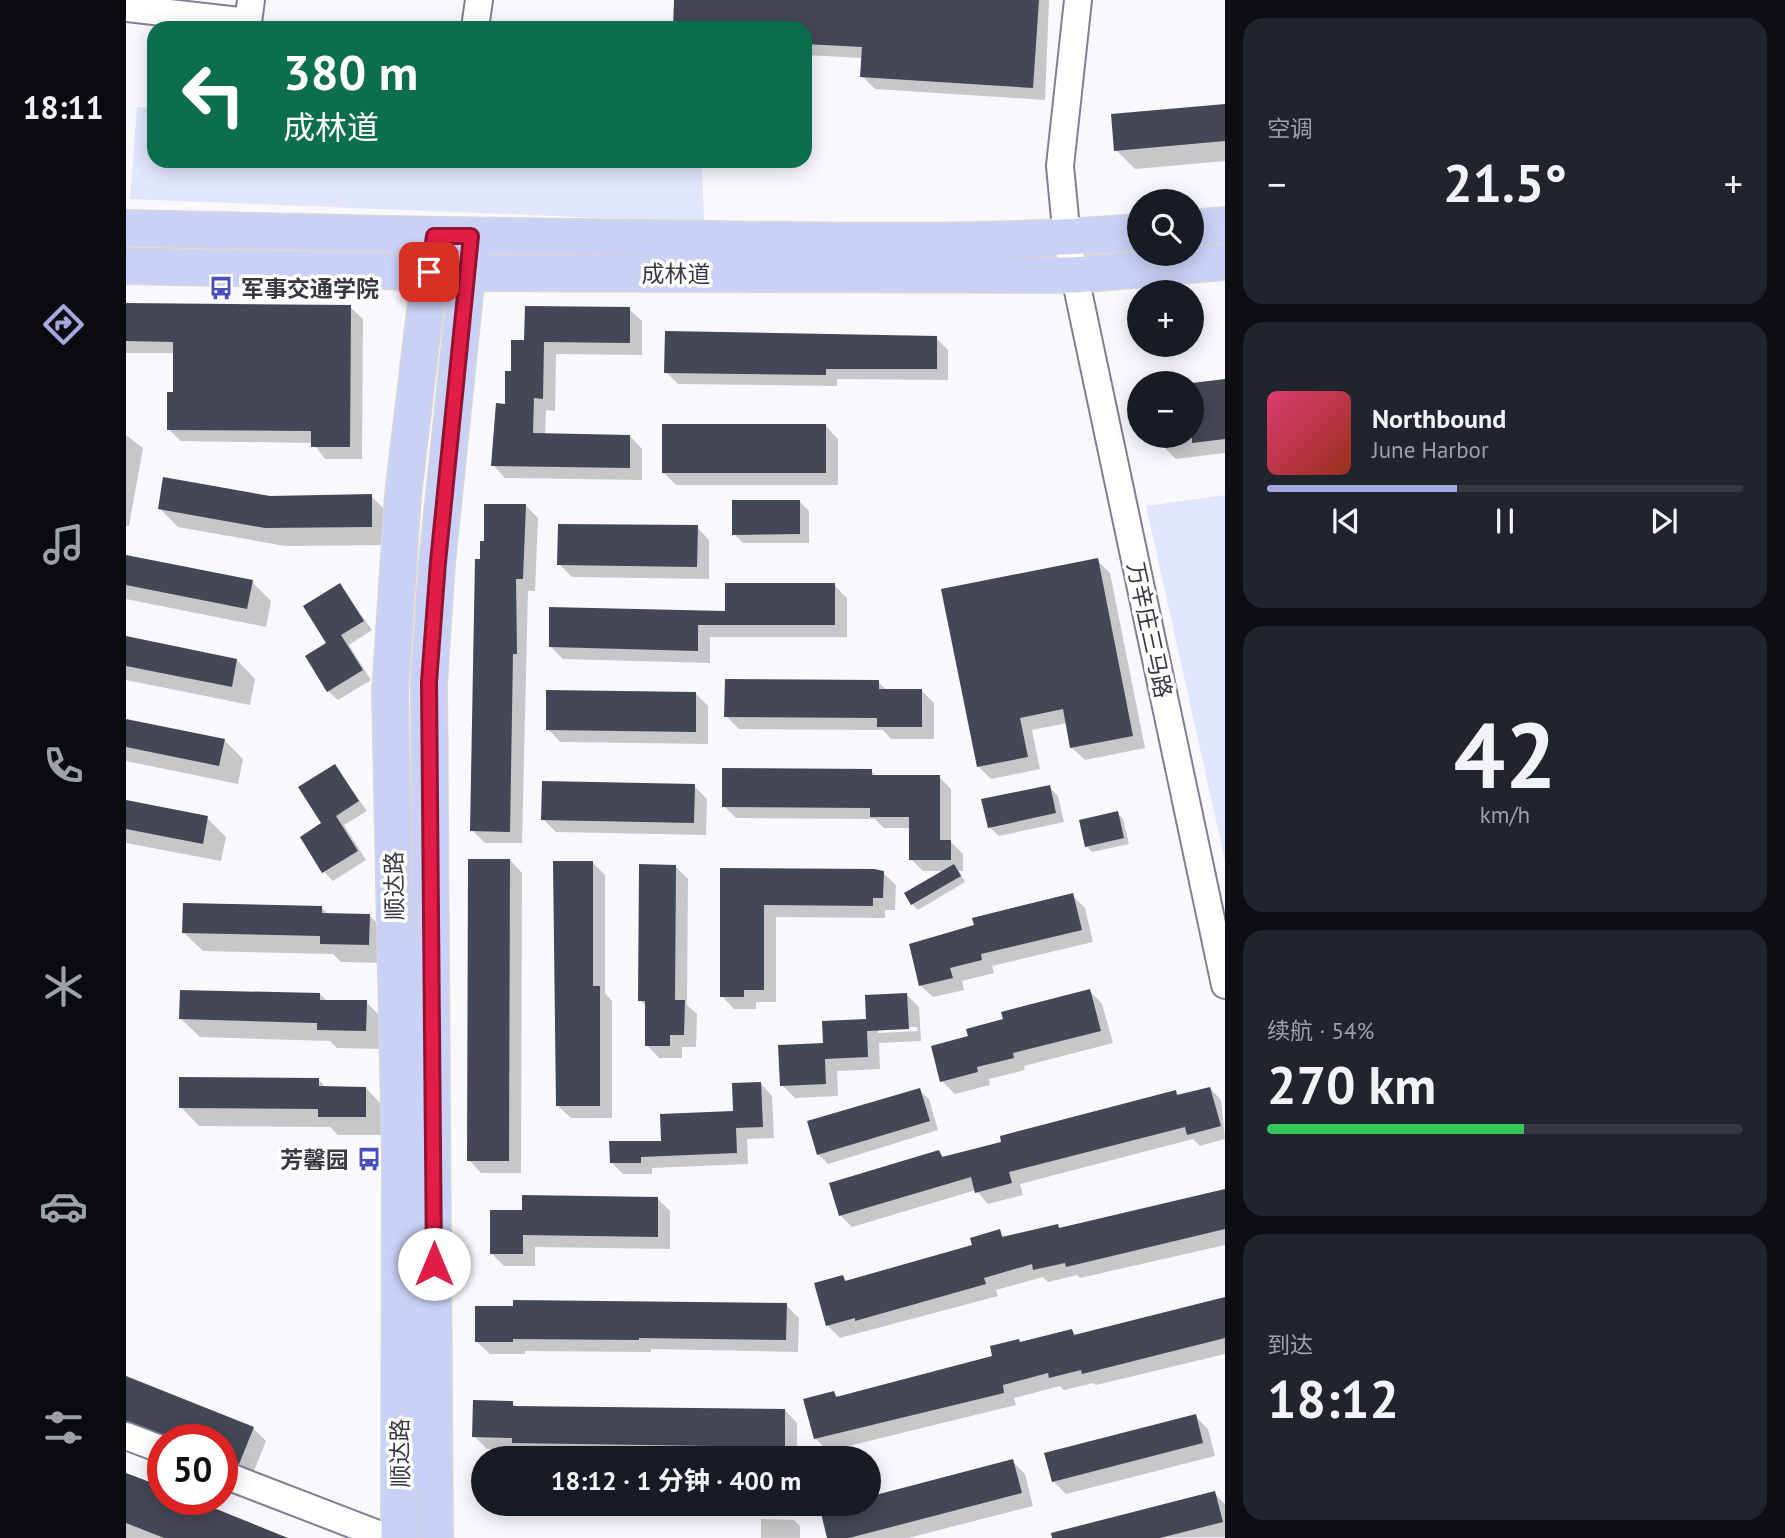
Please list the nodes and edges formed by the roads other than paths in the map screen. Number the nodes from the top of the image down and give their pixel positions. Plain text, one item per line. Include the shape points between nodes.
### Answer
1 (251, 0) edge
2 (479, 0) edge
3 (1078, 0) edge
4 (126, 8) edge
5 (239, 21) edge
6 (248, 21) edge
7 (476, 21) edge
8 (1225, 225) edge
9 (1204, 227) edge
10 (126, 228) edge
11 (1127, 233) edge
12 (434, 236) junction
13 (471, 236) junction
14 (1067, 239) junction
15 (1225, 262) edge
16 (126, 266) edge
17 (429, 272) junction
18 (468, 274) junction
19 (1076, 275) junction
20 (1225, 985) edge
21 (126, 1436) edge
22 (147, 1444) edge
23 (238, 1480) edge
24 (388, 1538) edge
25 (399, 1538) edge
26 (435, 1538) edge

1 - 6 street
2 - 7 street
3 - 14 street, 万辛庄三马路 via 1060,166
4 - 5 street
8 - 9 main road
10 - 12 main road, 成林道
11 - 14 main road, 成林道
12 - 13 main road, 成林道
12 - 17 main road, 顺达路
13 - 14 main road, 成林道 via 913,242
13 - 18 main road, 顺达路
14 - 19 street, 万辛庄三马路
15 - 19 main road, 成林道
16 - 17 main road, 成林道
17 - 18 main road, 成林道
17 - 25 main road, 顺达路 via 402,495 390,692 400,1157
18 - 19 main road, 成林道
18 - 26 main road, 顺达路 via 429,682
19 - 20 street, 万辛庄三马路
21 - 22 street
23 - 24 street

